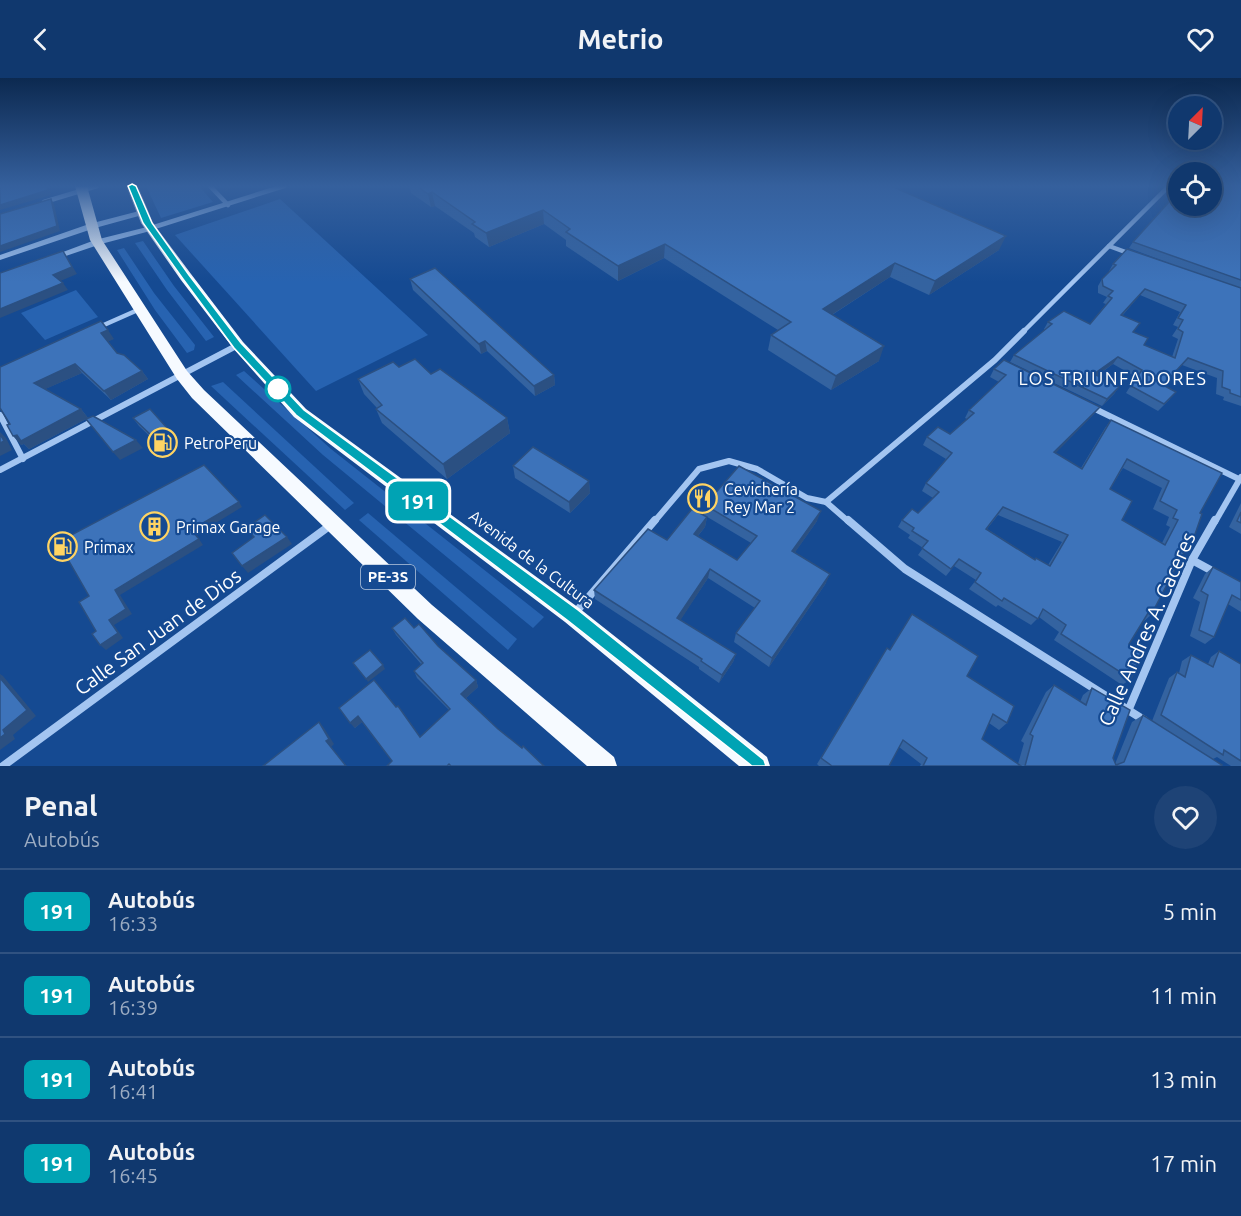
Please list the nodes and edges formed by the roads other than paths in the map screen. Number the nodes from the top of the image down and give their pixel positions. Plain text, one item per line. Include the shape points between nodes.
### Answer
1 (90, 218) edge
2 (121, 218) edge
3 (146, 218) edge
4 (184, 218) edge
5 (1136, 218) edge
6 (92, 226) junction
7 (151, 228) junction
8 (98, 242) junction
9 (1109, 246) junction
10 (0, 258) edge
11 (1142, 258) edge
12 (44, 261) edge
13 (140, 309) junction
14 (86, 333) edge
15 (238, 345) junction
16 (995, 360) junction
17 (1006, 365) edge
18 (182, 375) junction
19 (1080, 402) edge
20 (0, 415) edge
21 (23, 459) junction
22 (0, 470) edge
23 (1241, 479) edge
24 (826, 502) junction
25 (333, 524) junction
26 (1192, 560) junction
27 (1222, 576) edge
28 (572, 615) junction
29 (1128, 710) junction
30 (1124, 721) edge
31 (1156, 728) edge
32 (3, 766) edge
33 (605, 766) edge
34 (758, 766) edge

1 - 6 highway, PE-3S
2 - 6 street
3 - 7 highway, Avenida de la Cultura
4 - 7 street
5 - 9 street
6 - 8 highway, PE-3S
6 - 10 street
7 - 8 street
7 - 15 highway, Avenida de la Cultura
8 - 12 street
8 - 13 highway, PE-3S
9 - 11 street
9 - 16 street
13 - 14 street
13 - 18 highway, PE-3S
15 - 18 street
15 - 28 highway, Avenida de la Cultura via 307,418
16 - 17 street
16 - 24 street
18 - 21 street
18 - 25 highway, PE-3S
19 - 23 street
20 - 21 street
21 - 22 street
23 - 26 street, Calle Andres A. Caceres
24 - 28 street via 807,498 757,469 729,461 699,469
24 - 29 street via 905,569
25 - 32 street, Calle San Juan de Dios
25 - 33 highway, PE-3S via 425,612
26 - 27 street
26 - 29 street, Calle Andres A. Caceres
28 - 34 highway, Avenida de la Cultura
29 - 30 street, Calle Andres A. Caceres
29 - 31 street

